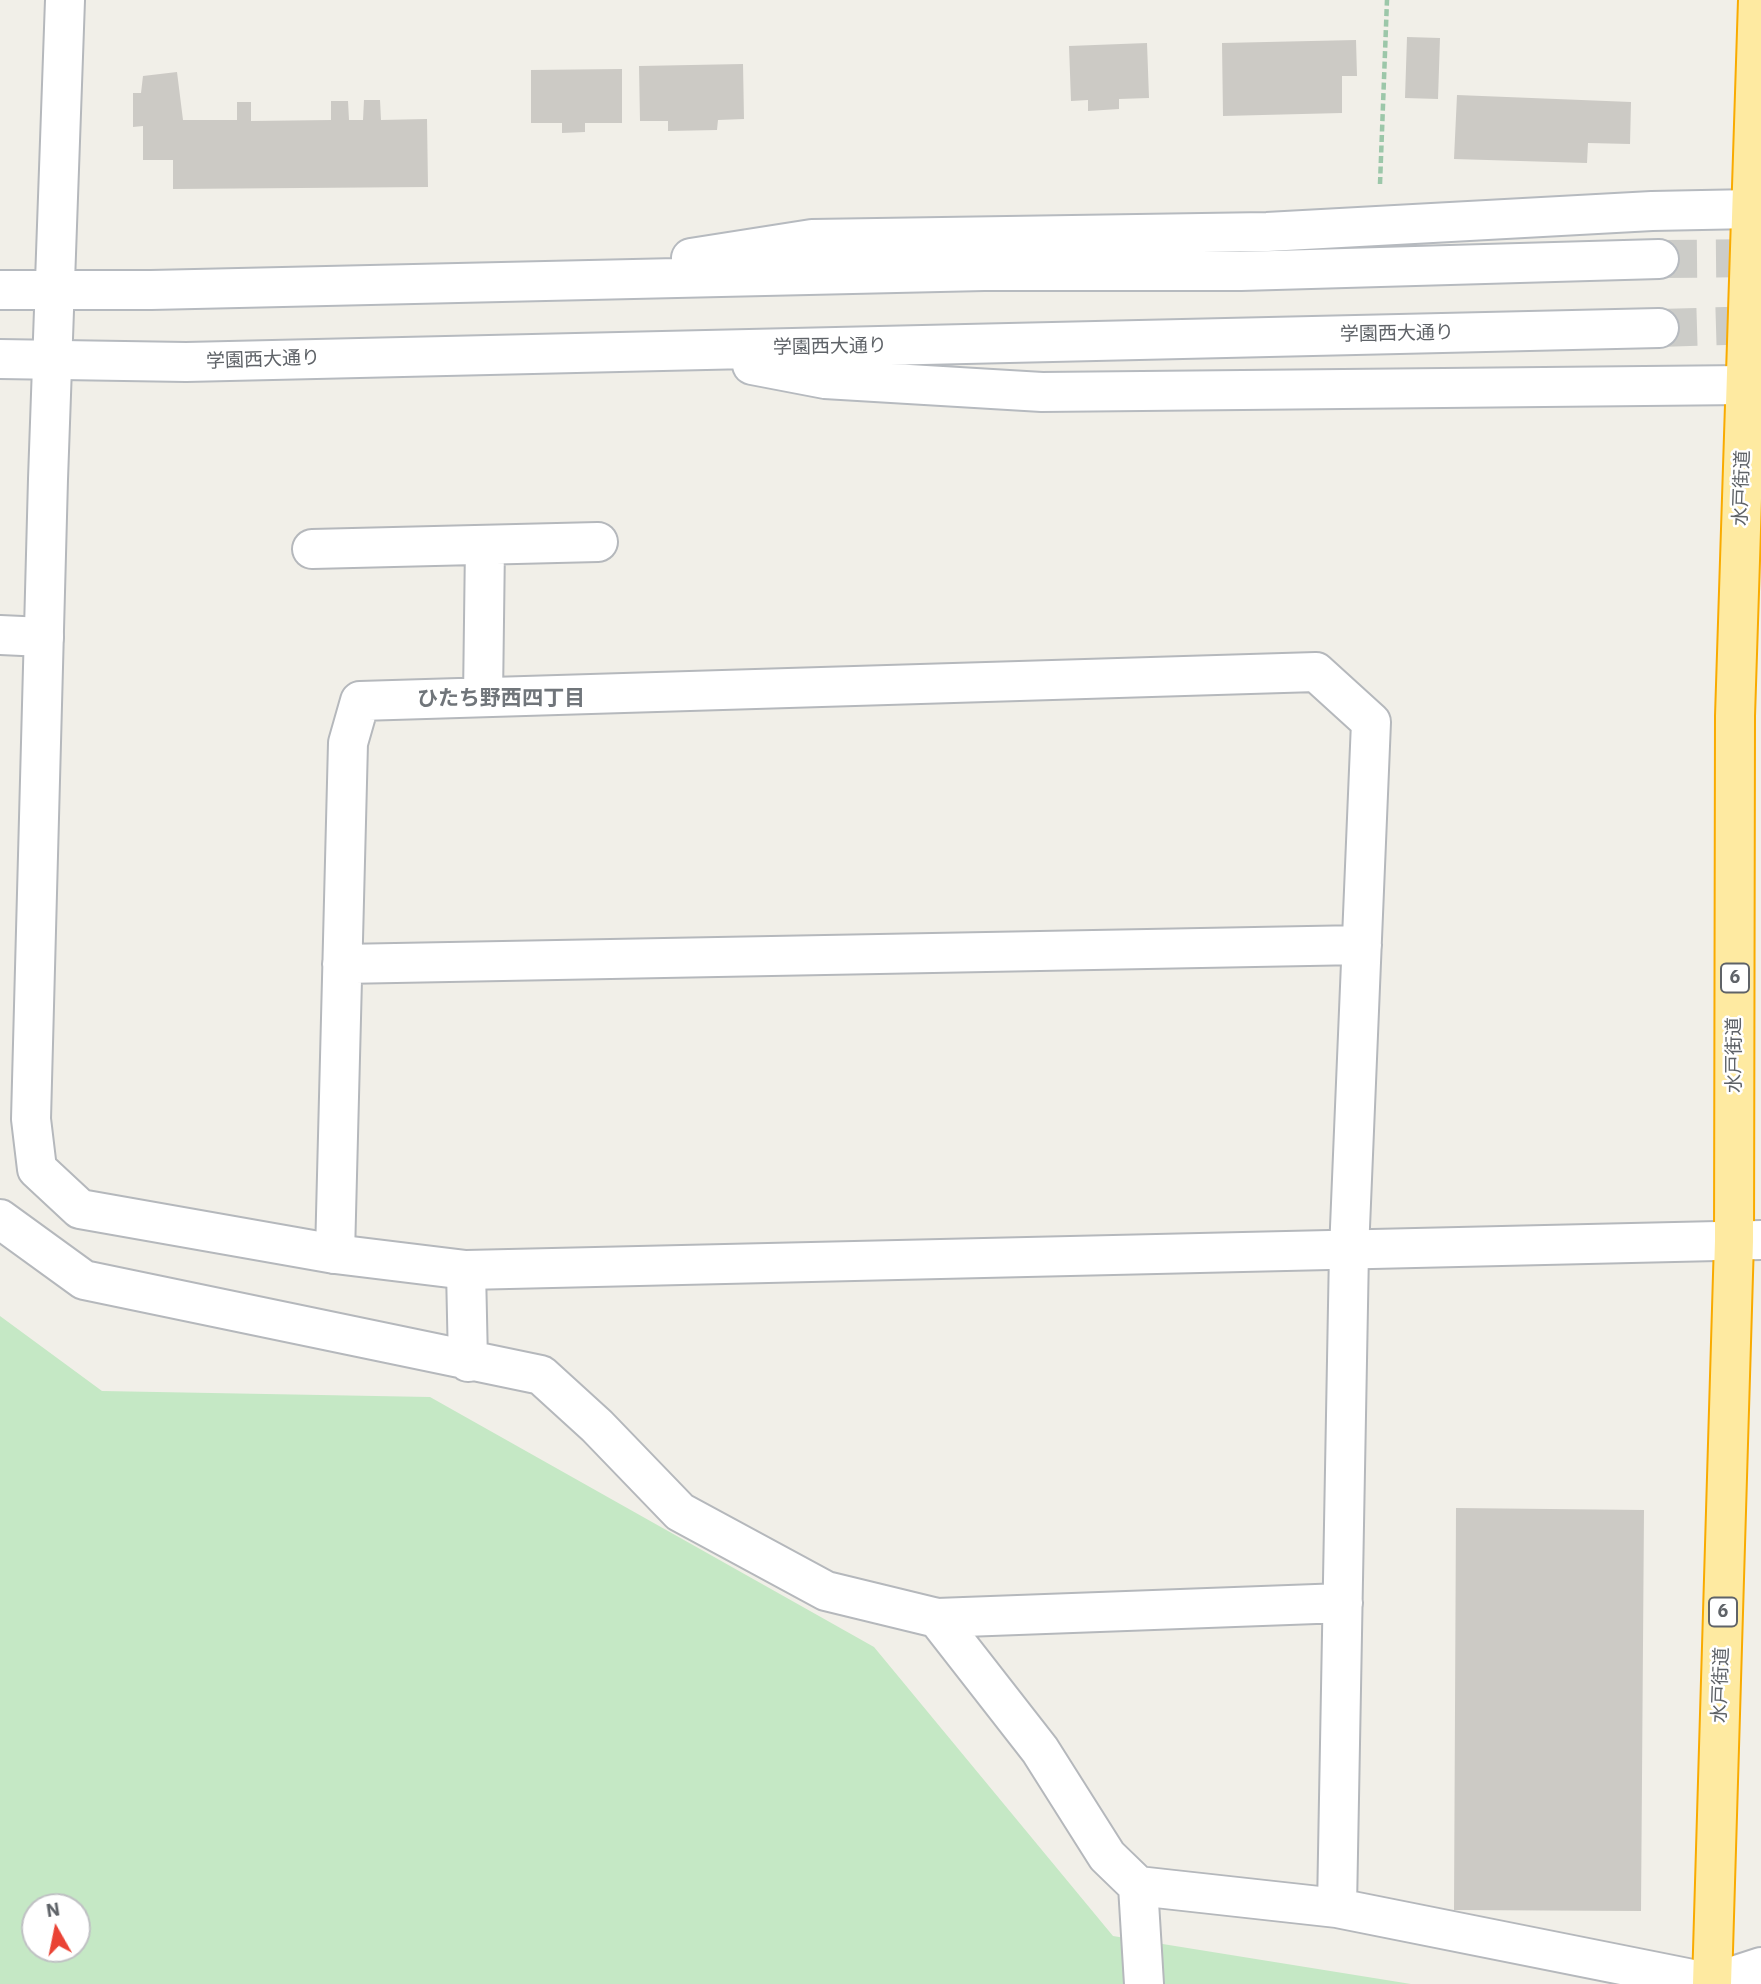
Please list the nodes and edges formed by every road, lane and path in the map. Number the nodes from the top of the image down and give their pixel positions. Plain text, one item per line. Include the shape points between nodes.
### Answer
1 (65, 0) edge
2 (1388, 0) edge
3 (1758, 0) edge
4 (1380, 197) dead end
5 (1756, 209) edge
6 (1659, 258) tunnel mouth
7 (530, 282) junction
8 (0, 290) edge
9 (55, 290) junction
10 (1659, 328) tunnel mouth
11 (680, 351) junction
12 (0, 359) edge
13 (53, 360) junction
14 (1753, 385) edge
15 (598, 542) dead end
16 (485, 545) junction
17 (312, 550) dead end
18 (0, 635) edge
19 (44, 637) junction
20 (483, 697) junction
21 (1362, 945) junction
22 (342, 964) junction
23 (0, 1219) edge
24 (1748, 1240) edge
25 (1349, 1251) junction
26 (335, 1254) junction
27 (466, 1270) junction
28 (468, 1362) junction
29 (1343, 1603) junction
30 (937, 1618) junction
31 (1138, 1886) junction
32 (1337, 1908) junction
33 (1761, 1967) edge
34 (1712, 1983) edge
35 (1144, 1984) edge

1 - 9 street
2 - 4 path
3 - 5 highway, 水戸街道 / 6
5 - 7 street via 1280,232 812,239
5 - 14 highway, 水戸街道 / 6
6 - 7 street via 1241,271 984,271
7 - 9 street
8 - 9 street
9 - 13 street
10 - 11 street, 学園西大通り
11 - 13 street, 学園西大通り via 186,362
11 - 14 street via 825,379 1042,392
12 - 13 street, 学園西大通り
13 - 19 street
14 - 24 highway, 水戸街道 / 6 via 1735,716
15 - 16 street
16 - 17 street
16 - 20 street
18 - 19 street
19 - 26 street via 31,1119 37,1169 80,1209
20 - 21 street via 1316,672 1371,722
20 - 22 street via 360,701 348,743
21 - 22 street
21 - 25 street
22 - 26 street
23 - 28 street via 84,1280
24 - 25 street
24 - 34 highway, 水戸街道 / 6
25 - 27 street
25 - 29 street
26 - 27 street
27 - 28 street
28 - 30 street via 541,1375 680,1512 826,1591
29 - 30 street
29 - 32 street
30 - 31 street via 1040,1750 1107,1856
31 - 32 street
31 - 35 street
32 - 34 street
33 - 34 street

